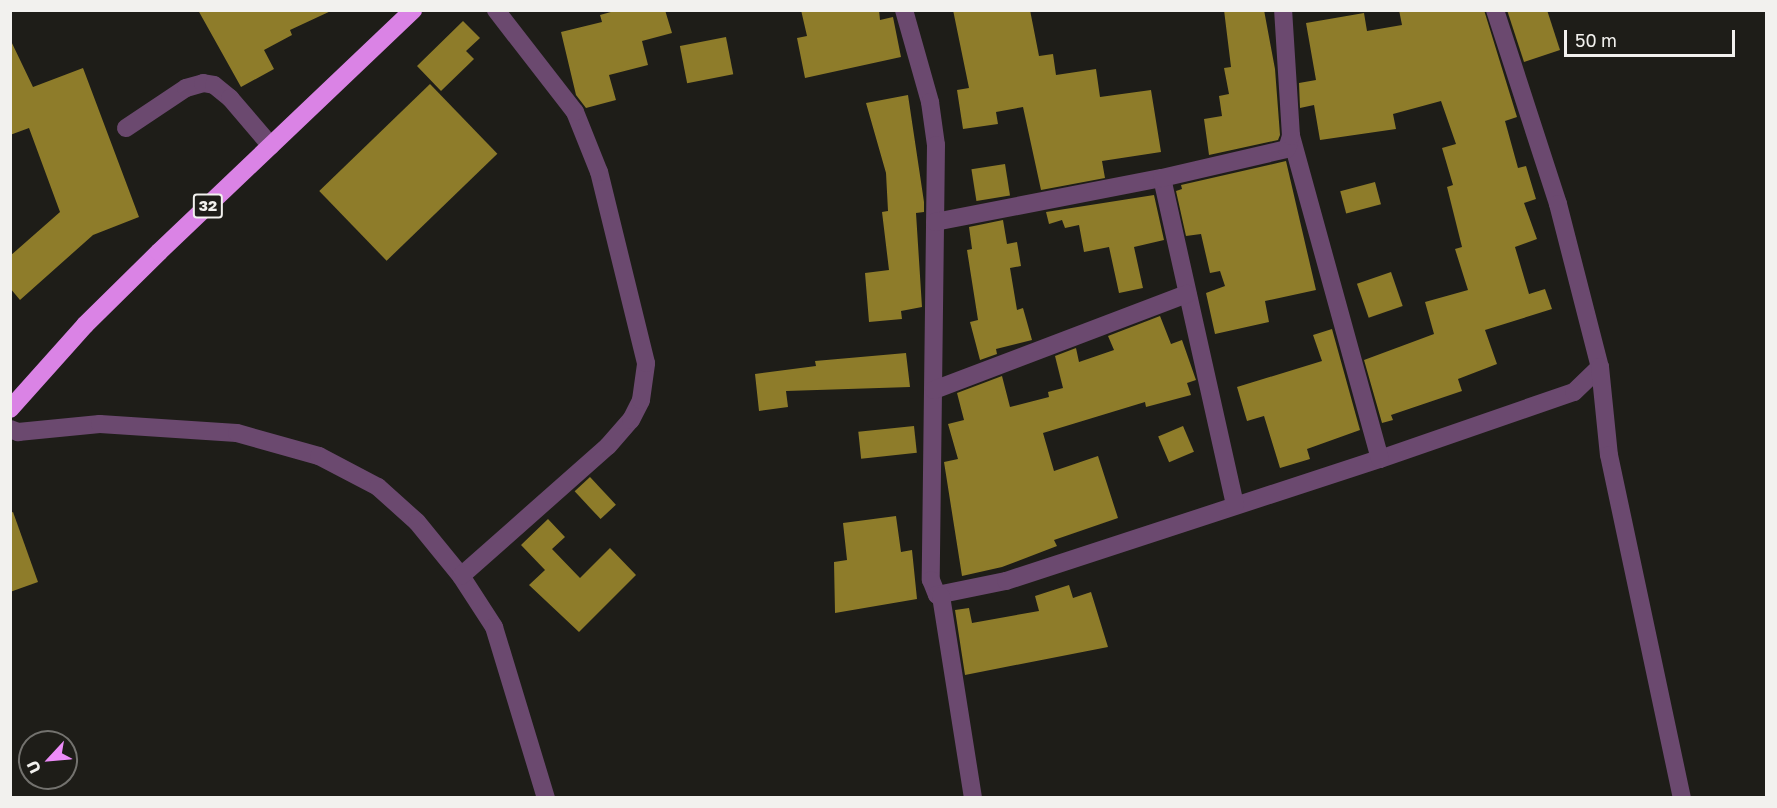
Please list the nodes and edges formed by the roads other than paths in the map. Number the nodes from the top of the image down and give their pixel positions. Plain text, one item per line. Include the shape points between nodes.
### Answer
1 (413, 10) edge
2 (496, 10) edge
3 (904, 10) edge
4 (1283, 10) edge
5 (1495, 10) edge
6 (126, 128) dead end
7 (1291, 136) junction
8 (271, 146) junction
9 (1162, 178) junction
10 (935, 222) junction
11 (1187, 294) junction
12 (1600, 367) junction
13 (934, 390) junction
14 (10, 409) edge
15 (10, 429) edge
16 (1380, 459) junction
17 (1235, 505) junction
18 (461, 576) junction
19 (941, 596) junction
20 (546, 798) edge
21 (974, 798) edge
22 (1682, 798) edge

1 - 8 highway, 32
2 - 18 street via 575,112 599,172 645,363 641,400 631,420 608,446
3 - 10 street via 935,134
4 - 7 street
5 - 12 street via 1558,204
6 - 8 street via 186,88 203,83 214,85 230,98
7 - 9 street via 1290,145 1282,152
7 - 16 street
8 - 14 highway, 32 via 85,326
9 - 10 street
9 - 11 street
10 - 13 street
11 - 13 street
11 - 17 street
12 - 16 street via 1574,392
12 - 22 street via 1609,455
13 - 19 street via 932,580 933,590
15 - 18 street via 18,432 100,424 237,433 319,456 378,487 417,522
16 - 17 street
17 - 19 street via 1006,581
18 - 20 street via 494,627
19 - 21 street

